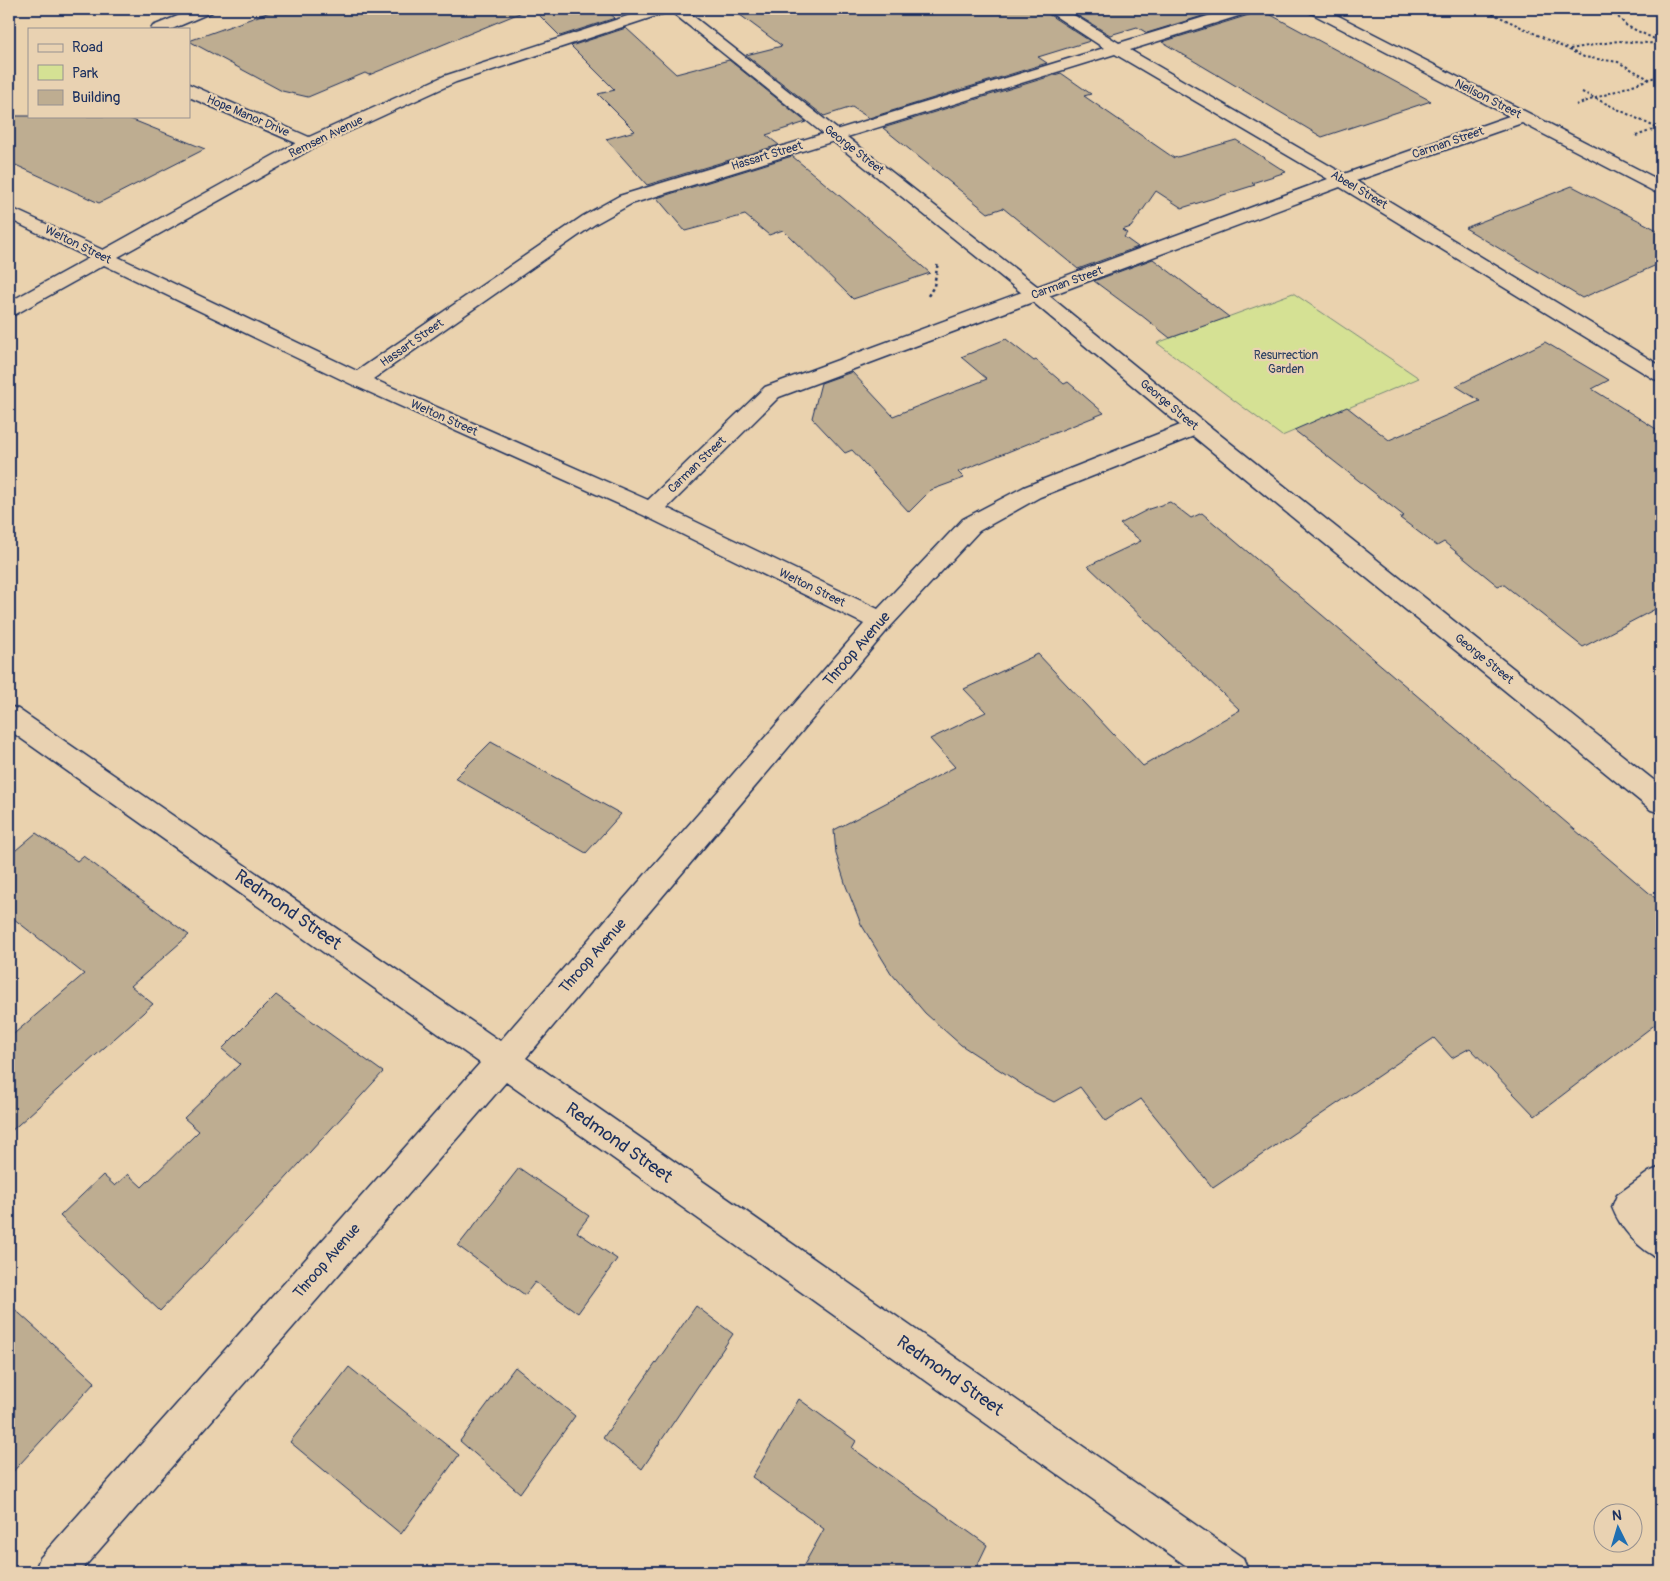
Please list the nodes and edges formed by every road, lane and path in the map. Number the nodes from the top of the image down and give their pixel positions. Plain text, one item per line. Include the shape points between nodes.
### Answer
1 (207, 9) edge
2 (663, 9) edge
3 (675, 9) edge
4 (1054, 9) edge
5 (1246, 9) edge
6 (1314, 9) edge
7 (1483, 9) edge
8 (1600, 9) edge
9 (160, 28) edge
10 (1661, 43) edge
11 (1119, 48) junction
12 (1570, 49) junction
13 (1661, 75) edge
14 (1649, 79) junction
15 (190, 92) edge
16 (1582, 92) dead end
17 (1593, 97) junction
18 (1569, 107) dead end
19 (1522, 116) junction
20 (1658, 128) junction
21 (1661, 129) edge
22 (836, 135) junction
23 (1631, 138) dead end
24 (309, 143) junction
25 (1342, 180) junction
26 (1661, 188) edge
27 (9, 212) edge
28 (104, 258) junction
29 (938, 259) dead end
30 (1035, 294) junction
31 (927, 298) dead end
32 (9, 310) edge
33 (1661, 375) edge
34 (358, 380) junction
35 (1196, 427) junction
36 (651, 510) junction
37 (881, 621) junction
38 (9, 716) edge
39 (1661, 802) edge
40 (503, 1061) junction
41 (1661, 1184) edge
42 (1661, 1242) edge
43 (54, 1572) edge
44 (1229, 1572) edge

1 - 9 street
2 - 24 street, Remsen Avenue via 450,79
3 - 22 street, George Street
4 - 11 street, Abeel Street
5 - 11 street, Hassart Street
6 - 19 street, Neilson Street
7 - 12 path
8 - 10 path
10 - 12 path via 1618,41
11 - 22 street, Hassart Street
11 - 25 street, Abeel Street
12 - 14 path via 1584,57 1618,62
13 - 14 path
14 - 17 path
15 - 24 street, Hope Manor Drive
16 - 17 path
17 - 18 path
17 - 20 path
19 - 25 street, Carman Street
19 - 26 street, Neilson Street
20 - 21 path
20 - 23 path
22 - 30 street, George Street
22 - 34 street, Hassart Street via 625,200 589,220
24 - 28 street, Remsen Avenue
25 - 30 street, Carman Street
25 - 33 street, Abeel Street
27 - 28 street, Welton Street
28 - 32 street, Remsen Avenue
28 - 34 street, Welton Street
29 - 31 path via 934,286
30 - 35 street, George Street
30 - 36 street, Carman Street via 772,392
34 - 36 street, Welton Street
35 - 37 street, Throop Avenue via 1032,492 971,525
35 - 39 street, George Street
36 - 37 street, Welton Street
37 - 40 street, Throop Avenue
38 - 40 street, Redmond Street
40 - 43 street, Throop Avenue
40 - 44 street, Redmond Street
41 - 42 street via 1629,1207

